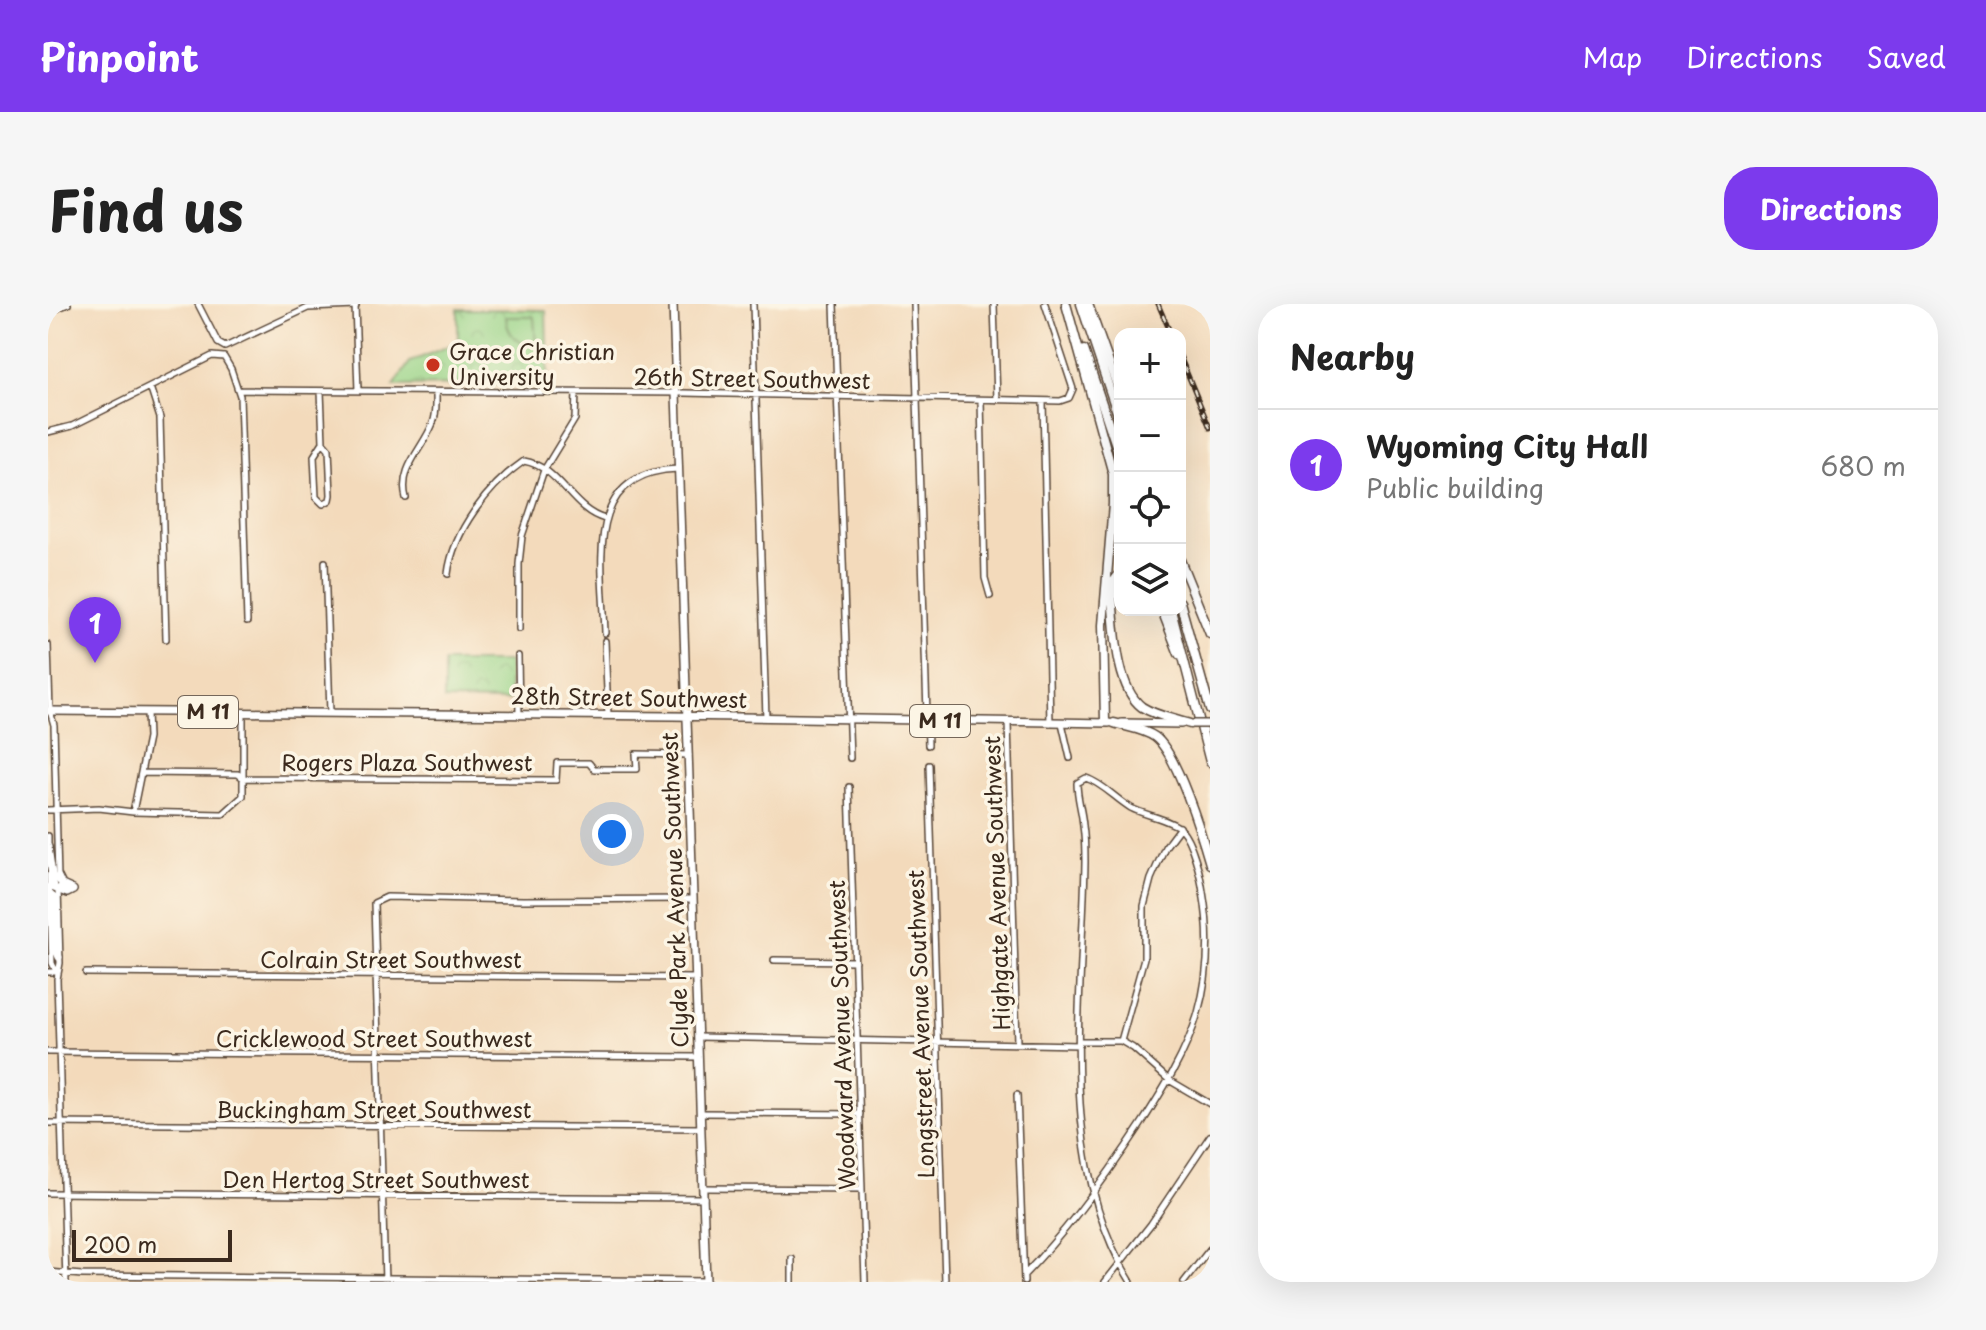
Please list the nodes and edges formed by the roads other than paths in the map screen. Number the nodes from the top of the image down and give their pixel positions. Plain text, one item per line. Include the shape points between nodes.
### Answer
1 (68, 304) edge
2 (198, 304) edge
3 (673, 304) edge
4 (753, 304) edge
5 (834, 304) edge
6 (914, 304) edge
7 (994, 304) edge
8 (1045, 304) edge
9 (1068, 304) edge
10 (1081, 304) edge
11 (1088, 304) edge
12 (356, 305) edge
13 (48, 312) edge
14 (1114, 377) edge
15 (150, 387) junction
16 (239, 390) junction
17 (321, 391) junction
18 (358, 391) junction
19 (436, 392) junction
20 (576, 393) junction
21 (676, 393) junction
22 (756, 396) junction
23 (837, 397) junction
24 (916, 398) junction
25 (981, 400) junction
26 (997, 400) junction
27 (1043, 401) junction
28 (1114, 403) edge
29 (48, 432) edge
30 (1114, 439) edge
31 (323, 442) junction
32 (679, 469) junction
33 (544, 470) junction
34 (406, 498) dead end
35 (605, 519) junction
36 (325, 562) dead end
37 (448, 574) dead end
38 (1186, 575) edge
39 (1114, 581) edge
40 (990, 596) dead end
41 (1114, 607) edge
42 (1115, 616) edge
43 (1164, 616) edge
44 (1173, 616) edge
45 (1184, 616) edge
46 (247, 622) dead end
47 (519, 629) dead end
48 (605, 633) dead end
49 (1210, 634) edge
50 (166, 639) dead end
51 (605, 641) dead end
52 (48, 645) edge
53 (518, 656) dead end
54 (1193, 690) junction
55 (1210, 710) edge
56 (147, 712) junction
57 (49, 713) edge
58 (243, 713) junction
59 (330, 713) junction
60 (519, 715) junction
61 (608, 715) junction
62 (687, 716) junction
63 (766, 718) junction
64 (846, 718) junction
65 (927, 721) junction
66 (1008, 722) junction
67 (1050, 723) junction
68 (1062, 723) junction
69 (1110, 723) junction
70 (1190, 724) junction
71 (1210, 724) edge
72 (928, 745) dead end
73 (689, 755) junction
74 (850, 758) dead end
75 (1070, 758) dead end
76 (1210, 762) edge
77 (929, 765) dead end
78 (141, 773) junction
79 (243, 778) junction
80 (849, 787) dead end
81 (48, 810) edge
82 (56, 810) junction
83 (133, 812) junction
84 (1180, 827) junction
85 (48, 836) edge
86 (48, 847) edge
87 (1210, 864) edge
88 (58, 877) junction
89 (51, 894) edge
90 (694, 899) junction
91 (59, 957) joint
92 (774, 960) dead end
93 (855, 961) junction
94 (48, 972) edge
95 (56, 972) junction
96 (86, 973) dead end
97 (375, 975) junction
98 (696, 978) junction
99 (698, 1037) junction
100 (858, 1040) junction
101 (938, 1041) junction
102 (1121, 1041) junction
103 (1017, 1043) junction
104 (1079, 1043) junction
105 (48, 1052) edge
106 (58, 1052) junction
107 (378, 1055) junction
108 (699, 1057) junction
109 (1169, 1080) junction
110 (1017, 1095) dead end
111 (1210, 1104) edge
112 (701, 1113) junction
113 (860, 1114) junction
114 (48, 1123) edge
115 (61, 1123) junction
116 (381, 1125) junction
117 (701, 1128) junction
118 (1210, 1136) edge
119 (703, 1188) junction
120 (862, 1189) junction
121 (48, 1193) edge
122 (1094, 1193) junction
123 (63, 1194) junction
124 (382, 1196) junction
125 (704, 1198) junction
126 (1210, 1249) edge
127 (792, 1259) dead end
128 (1120, 1265) junction
129 (48, 1272) edge
130 (66, 1273) junction
131 (1024, 1279) edge
132 (385, 1280) edge
133 (706, 1281) edge
134 (66, 1282) edge
135 (792, 1282) edge
136 (865, 1282) edge
137 (945, 1282) edge
138 (1105, 1282) edge
139 (1131, 1282) edge
140 (1184, 1282) edge

1 - 13 street
2 - 12 street via 223,347 308,308
3 - 21 main road, Clyde Park Avenue Southwest
4 - 22 street
5 - 23 street
6 - 24 street
7 - 26 street
8 - 27 street, 26th Street Southwest via 1071,381 1071,396
9 - 30 highway
9 - 69 highway via 1113,474 1103,625
10 - 28 highway
11 - 14 highway
12 - 18 street
15 - 16 street via 220,355
15 - 29 street via 72,426
15 - 50 street via 160,418
16 - 17 street, 26th Street Southwest
16 - 46 street
17 - 18 street, 26th Street Southwest
17 - 31 street
18 - 19 street, 26th Street Southwest
19 - 20 street, 26th Street Southwest
19 - 34 street via 433,425 412,458
20 - 21 street, 26th Street Southwest
20 - 33 street via 575,419
21 - 22 street, 26th Street Southwest
21 - 32 main road, Clyde Park Avenue Southwest
22 - 23 street, 26th Street Southwest
22 - 63 street
23 - 24 street, 26th Street Southwest
23 - 64 street
24 - 25 street, 26th Street Southwest
24 - 65 street
25 - 26 street, 26th Street Southwest
25 - 40 street via 985,578
26 - 27 street, 26th Street Southwest
27 - 67 street
31 - 31 street via 314,456 316,497 323,504 331,495 329,449
32 - 35 street via 634,480 612,502
32 - 62 main road, Clyde Park Avenue Southwest
33 - 35 street via 588,512
33 - 37 street via 523,461 496,487 466,526
33 - 47 street via 522,536
35 - 48 street
36 - 59 street
38 - 49 highway
39 - 41 highway
42 - 70 highway via 1132,696 1144,708
43 - 54 highway
44 - 54 highway
45 - 55 highway
51 - 61 street
52 - 57 street
53 - 60 street
54 - 76 highway
56 - 57 main road, 28th Street Southwest / M 11
56 - 58 main road, 28th Street Southwest / M 11
56 - 78 street
57 - 82 street via 54,725
58 - 59 main road, 28th Street Southwest / M 11
58 - 79 street
59 - 60 main road, 28th Street Southwest / M 11
60 - 61 main road, 28th Street Southwest / M 11
61 - 62 main road, 28th Street Southwest / M 11
62 - 63 main road, 28th Street Southwest / M 11
62 - 73 main road, Clyde Park Avenue Southwest
63 - 64 main road, 28th Street Southwest / M 11
64 - 65 main road, 28th Street Southwest / M 11
64 - 74 street
65 - 66 main road, 28th Street Southwest / M 11
65 - 72 street
66 - 67 main road, 28th Street Southwest / M 11
66 - 103 street, Highgate Avenue Southwest
67 - 68 main road, 28th Street Southwest / M 11
68 - 69 main road, 28th Street Southwest / M 11
68 - 75 street
69 - 70 main road, 28th Street Southwest / M 11
69 - 87 highway via 1151,734 1164,746
70 - 71 main road, 28th Street Southwest / M 11, bridge
73 - 79 street, Rogers Plaza Southwest via 636,754 637,769 557,763 556,780
73 - 90 main road, Clyde Park Avenue Southwest
77 - 101 street, Longstreet Avenue Southwest
78 - 79 street, Rogers Plaza Southwest
78 - 83 street
79 - 83 street via 243,796 223,814
80 - 93 street, Woodward Avenue Southwest
81 - 82 street
82 - 83 street
82 - 88 street
84 - 102 street via 1151,879 1144,906 1141,973
84 - 104 street via 1138,812 1089,779 1079,780 1085,858
84 - 109 street via 1202,885 1206,963 1198,1012
85 - 86 street
86 - 89 main road
88 - 89 street
88 - 89 main road via 73,890
89 - 91 main road
89 - 95 street
90 - 97 street via 387,897 374,903
90 - 98 main road, Clyde Park Avenue Southwest
91 - 95 street
92 - 93 street
93 - 100 street, Woodward Avenue Southwest
94 - 95 street
95 - 106 street
96 - 97 street, Colrain Street Southwest
97 - 98 street, Colrain Street Southwest
97 - 107 street
98 - 99 main road, Clyde Park Avenue Southwest
99 - 100 street
99 - 108 main road, Clyde Park Avenue Southwest
100 - 101 street
100 - 113 street, Woodward Avenue Southwest
101 - 103 street
101 - 137 street, Longstreet Avenue Southwest
102 - 104 street
102 - 109 street
103 - 104 street
104 - 122 street via 1081,1116
105 - 106 street, Cricklewood Street Southwest
106 - 107 street, Cricklewood Street Southwest
106 - 115 street
107 - 108 street, Cricklewood Street Southwest
107 - 116 street
108 - 112 main road, Clyde Park Avenue Southwest
109 - 111 street
109 - 122 street
110 - 131 street
112 - 113 street
112 - 117 main road, Clyde Park Avenue Southwest
113 - 120 street, Woodward Avenue Southwest
114 - 115 street, Buckingham Street Southwest
115 - 116 street, Buckingham Street Southwest
115 - 123 street
116 - 117 street, Buckingham Street Southwest
116 - 124 street
117 - 119 main road, Clyde Park Avenue Southwest
118 - 128 street
119 - 120 street
119 - 125 main road, Clyde Park Avenue Southwest
120 - 136 street, Woodward Avenue Southwest
121 - 123 street, Den Hertog Street Southwest
122 - 128 street
122 - 131 street
123 - 124 street, Den Hertog Street Southwest
123 - 130 street
124 - 125 street, Den Hertog Street Southwest
124 - 132 street
125 - 133 main road, Clyde Park Avenue Southwest
126 - 140 street
127 - 135 street
128 - 138 street
128 - 139 street
129 - 130 street
130 - 132 street
130 - 134 street
132 - 133 street

